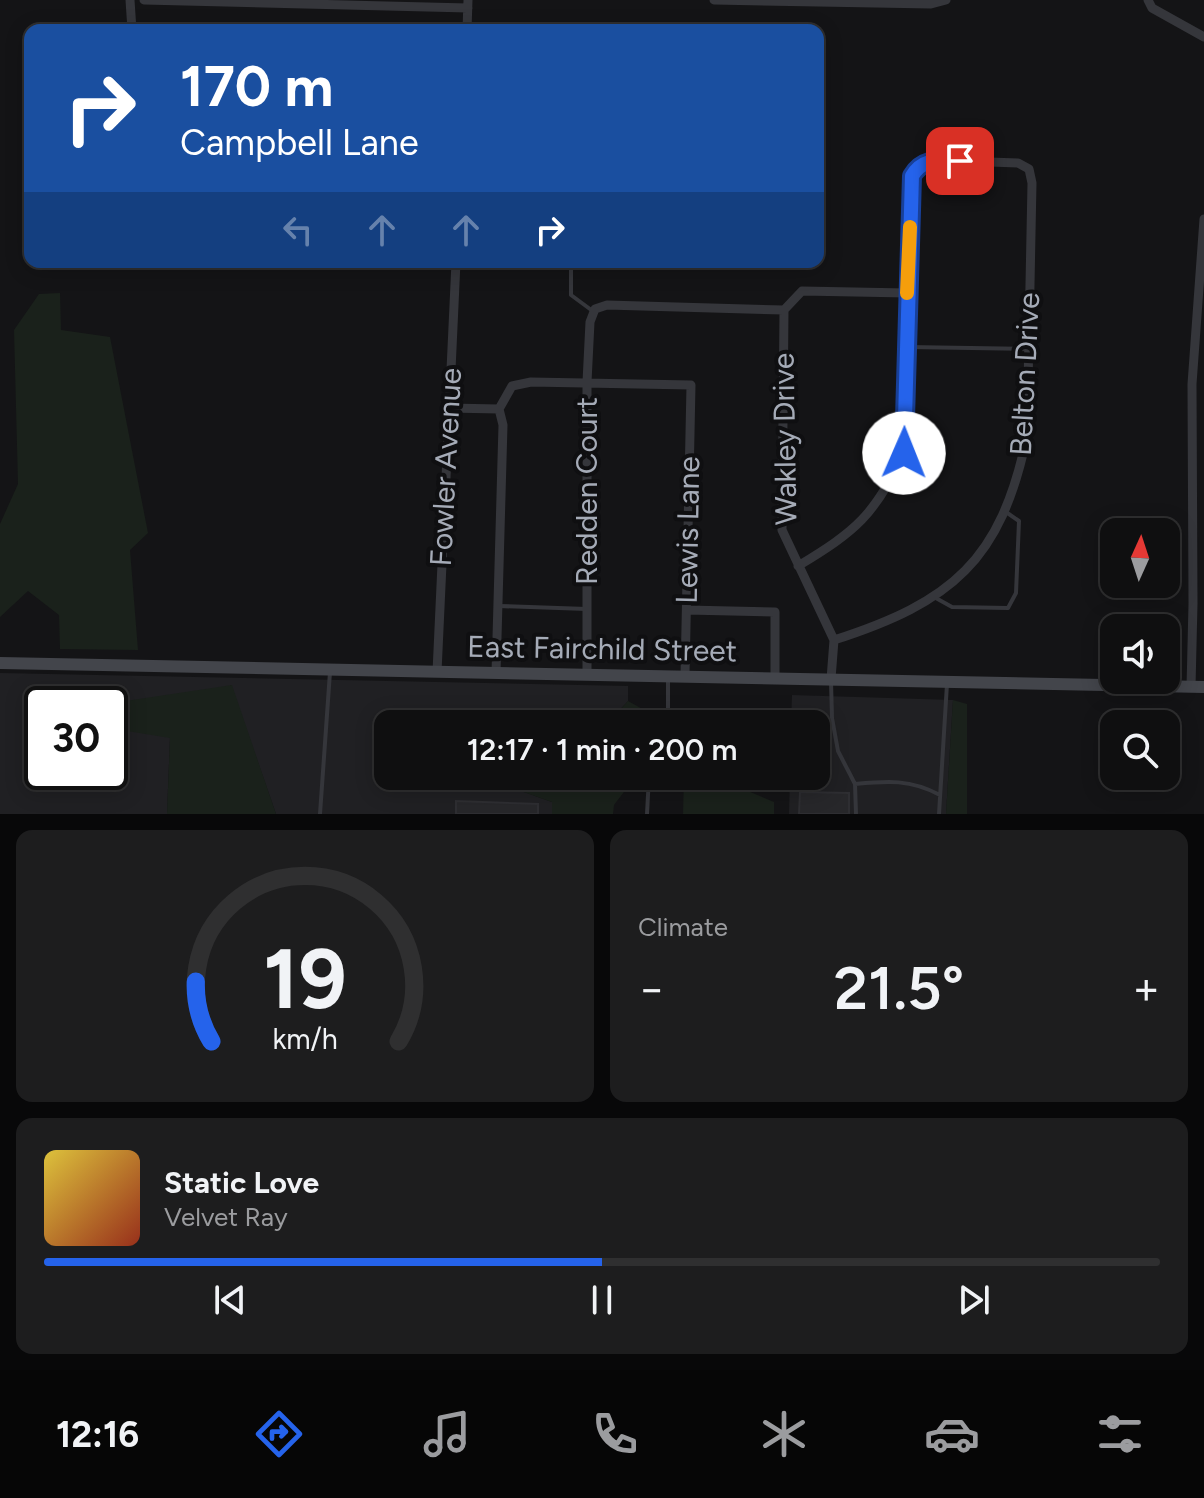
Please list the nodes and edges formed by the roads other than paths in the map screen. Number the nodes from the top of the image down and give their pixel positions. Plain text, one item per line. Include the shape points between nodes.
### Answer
1 (130, 0) edge
2 (144, 0) edge
3 (714, 0) edge
4 (946, 0) edge
5 (1148, 0) edge
6 (468, 4) edge
7 (132, 24) edge
8 (467, 24) edge
9 (1204, 37) edge
10 (1204, 219) edge
11 (456, 268) edge
12 (571, 268) edge
13 (907, 293) junction
14 (784, 310) junction
15 (594, 311) junction
16 (906, 347) junction
17 (1029, 349) junction
18 (587, 382) junction
19 (449, 408) junction
20 (499, 409) junction
21 (1005, 511) junction
22 (798, 566) junction
23 (934, 597) junction
24 (497, 606) junction
25 (588, 609) junction
26 (687, 610) junction
27 (834, 640) junction
28 (0, 663) edge
29 (330, 669) junction
30 (437, 672) junction
31 (496, 673) junction
32 (587, 674) junction
33 (669, 675) junction
34 (685, 675) junction
35 (775, 678) junction
36 (831, 679) junction
37 (948, 681) junction
38 (1197, 687) edge
39 (668, 710) edge
40 (855, 784) junction
41 (648, 790) edge
42 (940, 795) junction
43 (320, 814) edge
44 (647, 814) edge
45 (856, 814) edge
46 (939, 814) edge

1 - 7 street
2 - 6 street
3 - 4 street
5 - 9 street via 1152,8
6 - 8 street
10 - 38 street via 1192,384
11 - 19 street, Fowler Avenue
12 - 15 lane via 571,295
13 - 14 street, Wakley Drive via 802,291
13 - 16 street
13 - 17 street, Belton Drive via 912,176 918,166 932,160 1018,163 1029,169 1032,183
14 - 15 street via 607,305
14 - 22 street, Wakley Drive via 782,530
15 - 18 street, Redden Court
16 - 17 lane
16 - 22 street via 904,453 887,488 843,538
17 - 21 street, Belton Drive via 1027,436
18 - 20 street via 512,386
18 - 25 street, Redden Court
18 - 26 street, Lewis Lane via 691,385
19 - 20 street
19 - 30 street, Fowler Avenue
20 - 24 street via 503,425
21 - 23 street, Belton Drive via 979,556
21 - 23 lane via 1019,521 1016,593 1008,608 952,607
22 - 27 street, Wakley Drive
23 - 27 street, Belton Drive via 902,616
24 - 25 lane
24 - 31 street
25 - 32 street, Redden Court
26 - 34 street, Lewis Lane
26 - 35 street via 775,612
27 - 36 street
28 - 29 street, East Fairchild Street
29 - 30 street, East Fairchild Street
29 - 43 lane
30 - 31 street, East Fairchild Street
31 - 32 street, East Fairchild Street
32 - 33 street, East Fairchild Street
33 - 34 street, East Fairchild Street
33 - 39 lane
34 - 35 street, East Fairchild Street
35 - 36 street, East Fairchild Street
36 - 37 street, East Fairchild Street
36 - 40 lane via 838,751
37 - 38 street, East Fairchild Street
37 - 42 lane
40 - 42 lane via 914,783
40 - 45 lane
41 - 44 lane
42 - 46 lane

